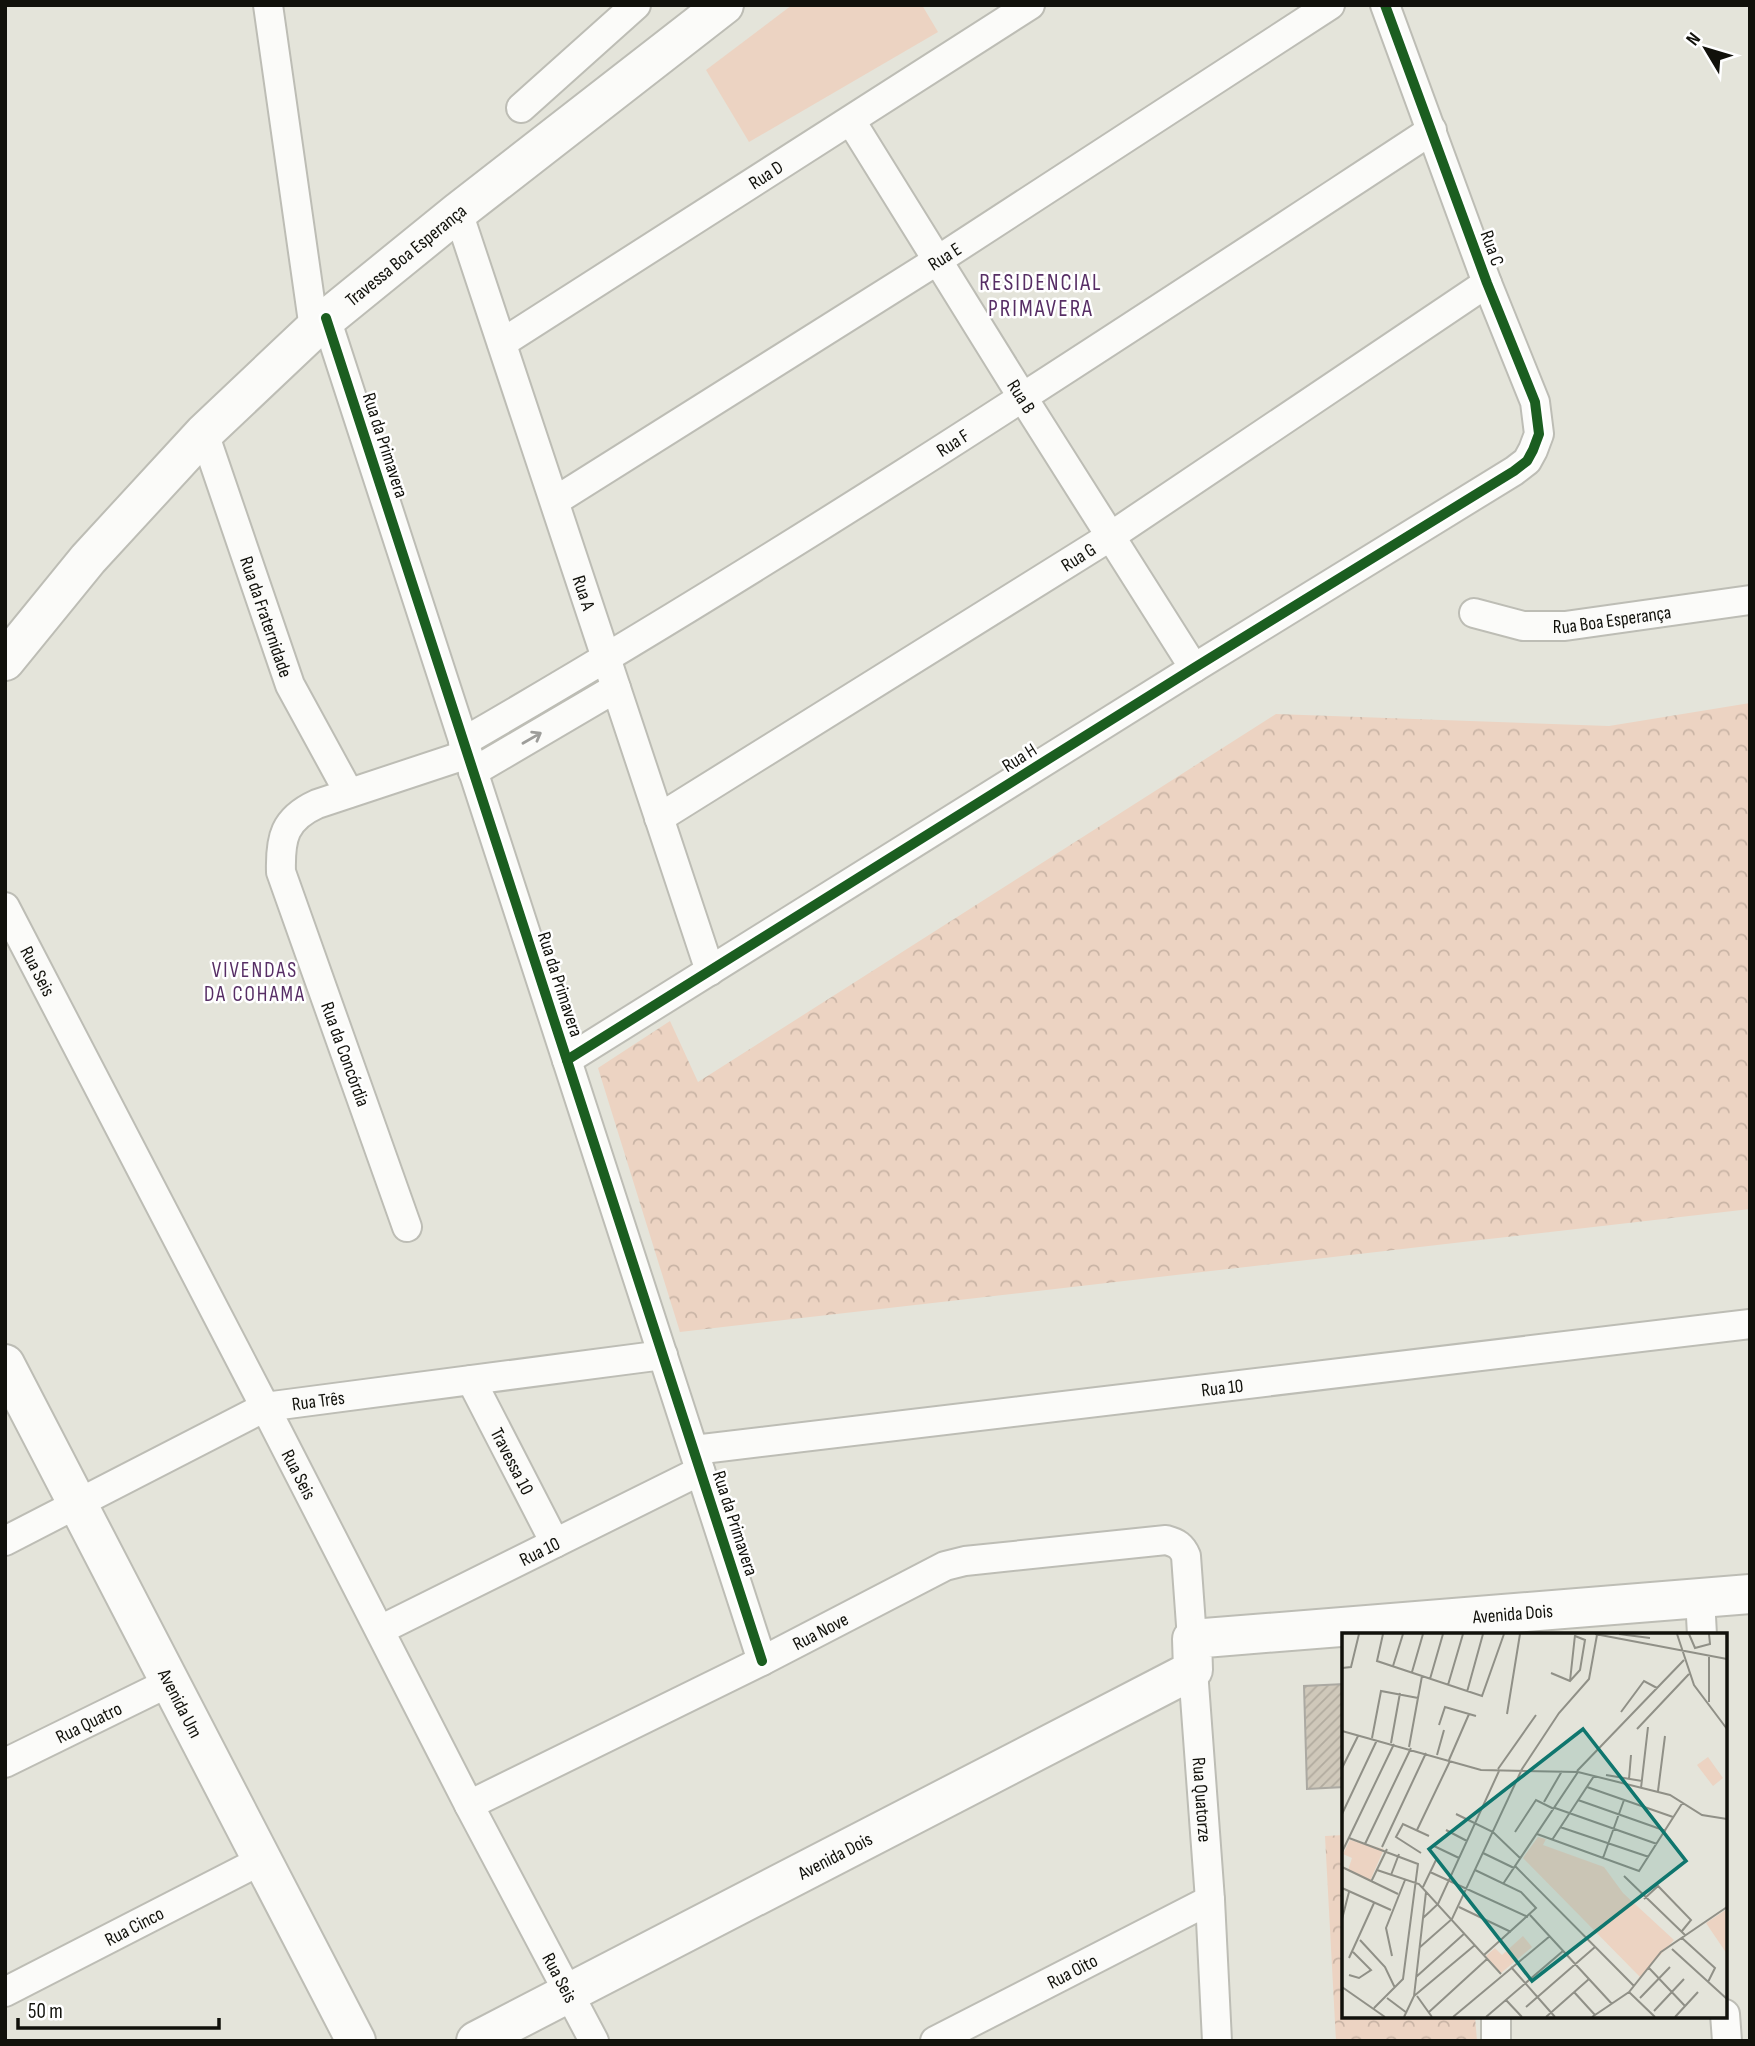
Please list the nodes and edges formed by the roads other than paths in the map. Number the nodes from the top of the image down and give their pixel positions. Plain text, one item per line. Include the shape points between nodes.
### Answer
1 (268, 5) edge
2 (636, 5) edge
3 (724, 5) edge
4 (1030, 5) edge
5 (1330, 5) edge
6 (1385, 5) edge
7 (521, 108) dead end
8 (851, 121) junction
9 (1432, 130) junction
10 (458, 212) junction
11 (938, 260) junction
12 (1487, 283) junction
13 (320, 323) junction
14 (502, 343) junction
15 (1023, 398) junction
16 (204, 433) junction
17 (1491, 485) joint
18 (555, 501) junction
19 (1111, 536) junction
20 (1750, 600) edge
21 (1474, 613) dead end
22 (607, 659) junction
23 (5, 661) edge
24 (1194, 668) junction
25 (617, 688) junction
26 (468, 756) junction
27 (349, 793) junction
28 (659, 818) junction
29 (5, 907) edge
30 (710, 971) junction
31 (567, 1060) junction
32 (407, 1227) dead end
33 (1750, 1324) edge
34 (663, 1355) junction
35 (5, 1364) edge
36 (471, 1380) junction
37 (265, 1407) junction
38 (697, 1460) junction
39 (78, 1504) junction
40 (5, 1541) edge
41 (555, 1543) junction
42 (1186, 1556) joint
43 (1750, 1594) edge
44 (1701, 1616) edge
45 (1494, 1625) edge
46 (380, 1630) junction
47 (1411, 1633) edge
48 (1342, 1640) edge
49 (1192, 1654) junction
50 (762, 1661) junction
51 (170, 1682) junction
52 (5, 1763) edge
53 (469, 1805) junction
54 (262, 1860) junction
55 (1210, 1900) junction
56 (5, 1992) edge
57 (569, 1994) junction
58 (1496, 2018) edge
59 (1725, 2018) edge
60 (356, 2041) edge
61 (475, 2041) edge
62 (594, 2041) edge
63 (935, 2041) edge
64 (1217, 2041) edge
65 (1496, 2041) edge
66 (1727, 2041) edge

1 - 13 street, Rua da Primavera
2 - 7 street
3 - 10 street, Travessa Boa Esperança
4 - 8 street, Rua D
5 - 11 street, Rua E
6 - 9 street, Rua C
8 - 11 street, Rua B
8 - 14 street, Rua D
9 - 12 street, Rua C
9 - 15 street, Rua F
10 - 13 street, Travessa Boa Esperança
10 - 14 street, Rua A
11 - 15 street, Rua B
11 - 18 street, Rua E
12 - 17 street, Rua C via 1535,402 1539,434 1527,461
12 - 19 street, Rua G
13 - 16 street, Travessa Boa Esperança
13 - 26 street, Rua da Primavera
14 - 18 street, Rua A
15 - 19 street, Rua B
15 - 22 street, Rua F
16 - 23 street, Travessa Boa Esperança via 88,559
16 - 27 street, Rua da Fraternidade via 290,685
17 - 24 street, Rua H
18 - 22 street, Rua A
19 - 24 street, Rua B
19 - 28 street, Rua G
20 - 21 street, Rua Boa Esperança via 1566,626 1523,626
22 - 25 street, Rua A
22 - 26 street, Rua F
24 - 30 street, Rua H
26 -> 25 street
25 - 28 street, Rua A
26 - 27 street, Rua da Concórdia
26 - 31 street, Rua da Primavera
27 - 32 street, Rua da Concórdia via 295,817 283,838 281,872
28 - 30 street, Rua A
29 - 37 street, Rua Seis
30 - 31 street, Rua H
31 - 34 street, Rua da Primavera
33 - 38 street, Rua 10
34 - 36 street, Rua Três
34 - 38 street, Rua da Primavera
35 - 39 street, Avenida Um
36 - 37 street, Rua Três
36 - 41 street, Travessa 10
37 - 39 street, Rua Três
37 - 46 street, Rua Seis
38 - 41 street, Rua 10
38 - 50 street, Rua da Primavera
39 - 40 street, Rua Três
39 - 51 street, Avenida Um
41 - 46 street, Rua 10
42 - 49 street, Rua Quatorze
42 - 50 street, Rua Nove via 1175,1542 1166,1540 965,1561 945,1566
43 - 44 street, Avenida Dois
44 - 45 street, Avenida Dois
45 - 47 street, Avenida Dois
46 - 53 street, Rua Seis
48 - 49 street, Avenida Dois
49 - 55 street, Rua Quatorze
49 - 57 street, Avenida Dois
50 - 53 street, Rua Nove
51 - 52 street, Rua Quatro
51 - 54 street, Avenida Um
53 - 57 street, Rua Seis
54 - 56 street, Rua Cinco
54 - 60 street, Avenida Um
55 - 63 street, Rua Oito
55 - 64 street, Rua Quatorze
57 - 61 street, Avenida Dois
57 - 62 street, Rua Seis
58 - 65 street
59 - 66 street

